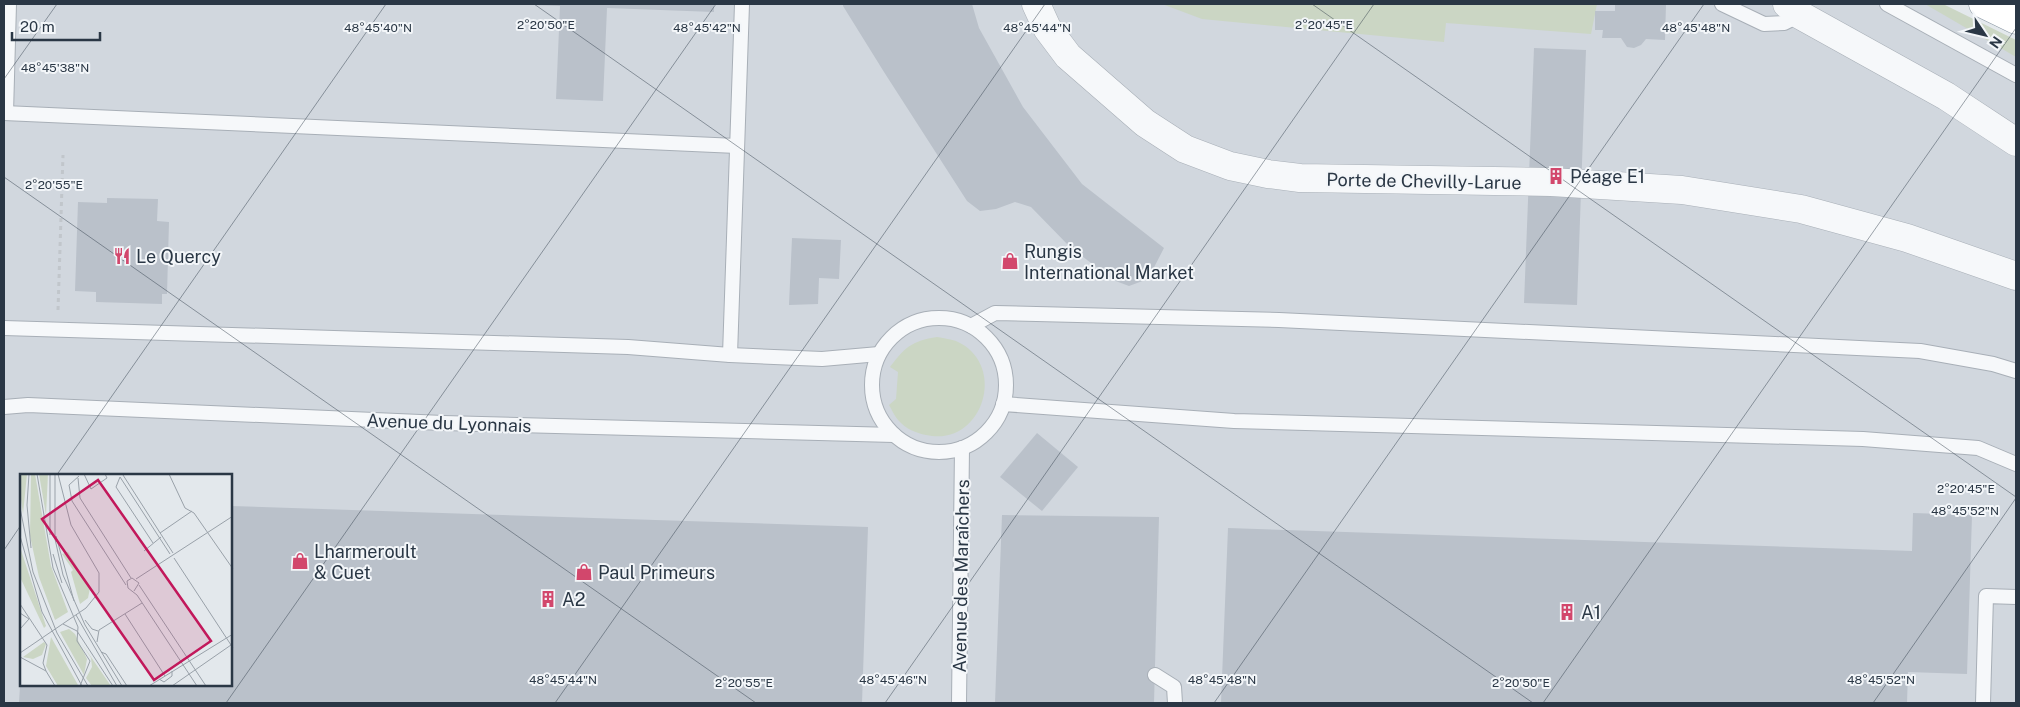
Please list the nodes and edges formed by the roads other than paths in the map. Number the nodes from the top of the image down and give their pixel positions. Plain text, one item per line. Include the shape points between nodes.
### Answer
1 (9, 4) edge
2 (742, 4) edge
3 (1036, 4) edge
4 (1722, 4) edge
5 (1887, 4) edge
6 (1983, 4) edge
7 (1794, 9) edge
8 (2016, 20) edge
9 (2016, 75) edge
10 (5, 113) edge
11 (2016, 142) edge
12 (737, 146) junction
13 (2016, 276) edge
14 (971, 326) junction
15 (4, 328) edge
16 (730, 354) junction
17 (879, 354) junction
18 (2016, 371) edge
19 (1003, 404) junction
20 (4, 408) edge
21 (894, 435) junction
22 (962, 448) junction
23 (2016, 464) edge
24 (2016, 597) edge
25 (1155, 675) dead end
26 (959, 703) edge
27 (1175, 703) edge
28 (1983, 703) edge

1 - 10 lane
2 - 12 lane
3 - 13 street, Porte de Chevilly-Larue via 1068,56 1145,123 1185,149 1230,166 1300,178 1560,183 1682,190 1801,209 1907,238
4 - 7 lane via 1764,24 1784,23
5 - 9 lane
6 - 8 highway
7 - 11 street via 1946,96
10 - 12 lane
12 - 16 lane
14 - 17 lane via 936,318 919,321 903,328
14 - 18 lane via 995,313 1279,320 1920,351
14 - 19 lane via 991,343 1004,367 1006,386
15 - 16 lane via 628,347
16 - 17 lane via 822,359
17 - 21 lane via 872,388 875,406
19 - 22 lane via 996,421 982,436
19 - 23 lane via 1234,421 1863,440 1978,448
20 - 21 lane, Avenue du Lyonnais via 28,405 443,423
21 - 22 lane via 911,446 930,452
22 - 26 lane, Avenue des Maraîchers
24 - 28 lane via 1986,596
25 - 27 lane via 1174,687

